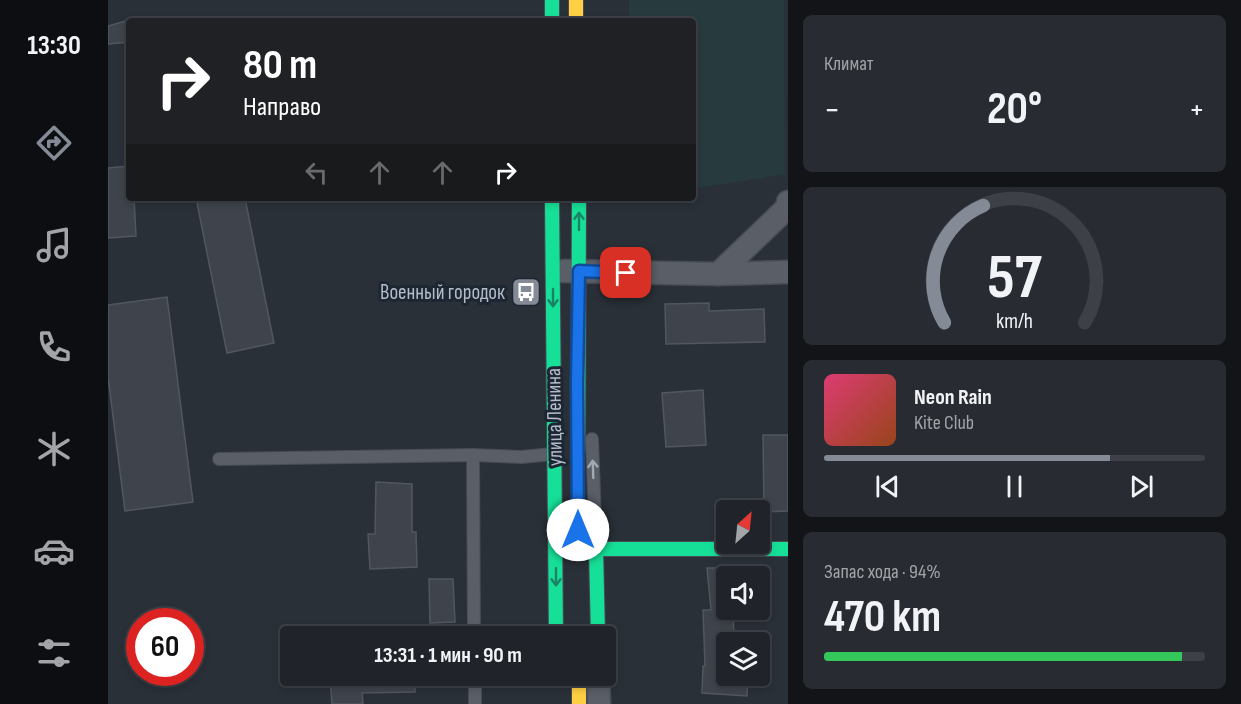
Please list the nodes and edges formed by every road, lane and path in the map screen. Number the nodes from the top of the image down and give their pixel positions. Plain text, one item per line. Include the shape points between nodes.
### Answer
1 (552, 0) edge
2 (576, 0) edge
3 (552, 18) edge
4 (576, 18) edge
5 (552, 201) edge
6 (579, 201) edge
7 (788, 202) edge
8 (553, 270) junction
9 (579, 271) junction
10 (788, 272) edge
11 (718, 274) junction
12 (590, 358) dead end
13 (591, 382) dead end
14 (592, 430) dead end
15 (555, 454) junction
16 (473, 455) junction
17 (219, 459) dead end
18 (578, 459) joint
19 (596, 549) junction
20 (788, 549) edge
21 (474, 626) edge
22 (556, 626) edge
23 (598, 626) edge
24 (475, 686) edge
25 (579, 686) edge
26 (598, 686) edge
27 (475, 704) edge
28 (579, 704) edge
29 (599, 704) edge

1 - 3 main road
2 - 4 main road
5 - 8 main road, улица Ленина
9 -> 6 main road, улица Ленина
7 - 11 street via 787,208
8 - 9 street
8 -> 15 main road, улица Ленина
9 - 11 street
9 - 18 main road, улица Ленина
10 - 11 street
12 - 13 lane
19 -> 14 lane
15 - 16 lane
15 - 18 lane
15 -> 22 main road, улица Ленина
16 - 17 lane
16 - 21 lane
19 - 20 main road
19 - 23 main road
24 - 27 lane
25 - 28 main road
26 - 29 street

